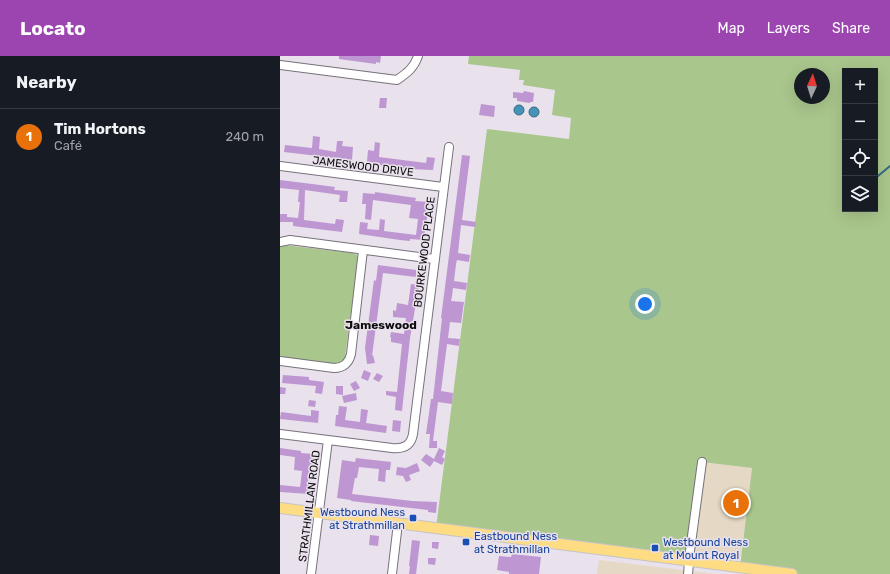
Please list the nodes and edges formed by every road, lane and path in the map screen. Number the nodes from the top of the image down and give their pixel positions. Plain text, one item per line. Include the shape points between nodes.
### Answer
1 (418, 56) edge
2 (280, 65) edge
3 (448, 147) dead end
4 (280, 166) edge
5 (443, 188) junction
6 (280, 242) edge
7 (363, 250) junction
8 (434, 259) junction
9 (280, 361) edge
10 (280, 434) edge
11 (328, 440) junction
12 (702, 462) dead end
13 (280, 508) edge
14 (319, 513) junction
15 (398, 523) junction
16 (690, 561) junction
17 (311, 574) edge
18 (392, 574) edge
19 (688, 574) edge
20 (792, 574) edge

1 - 2 street via 415,65 397,80
3 - 5 street, BOURKEWOOD PLACE
4 - 5 street, JAMESWOOD DRIVE
5 - 8 street, BOURKEWOOD PLACE
6 - 7 street via 290,240
7 - 8 street
7 - 9 street via 348,362 334,368
8 - 11 street, BOURKEWOOD PLACE via 410,443 397,449
10 - 11 street, BOURKEWOOD PLACE
11 - 14 street, STRATHMILLAN ROAD
12 - 16 street
13 - 14 main road
14 - 15 main road
14 - 17 street, STRATHMILLAN ROAD
15 - 16 main road
15 - 18 street
16 - 19 street
16 - 20 main road

